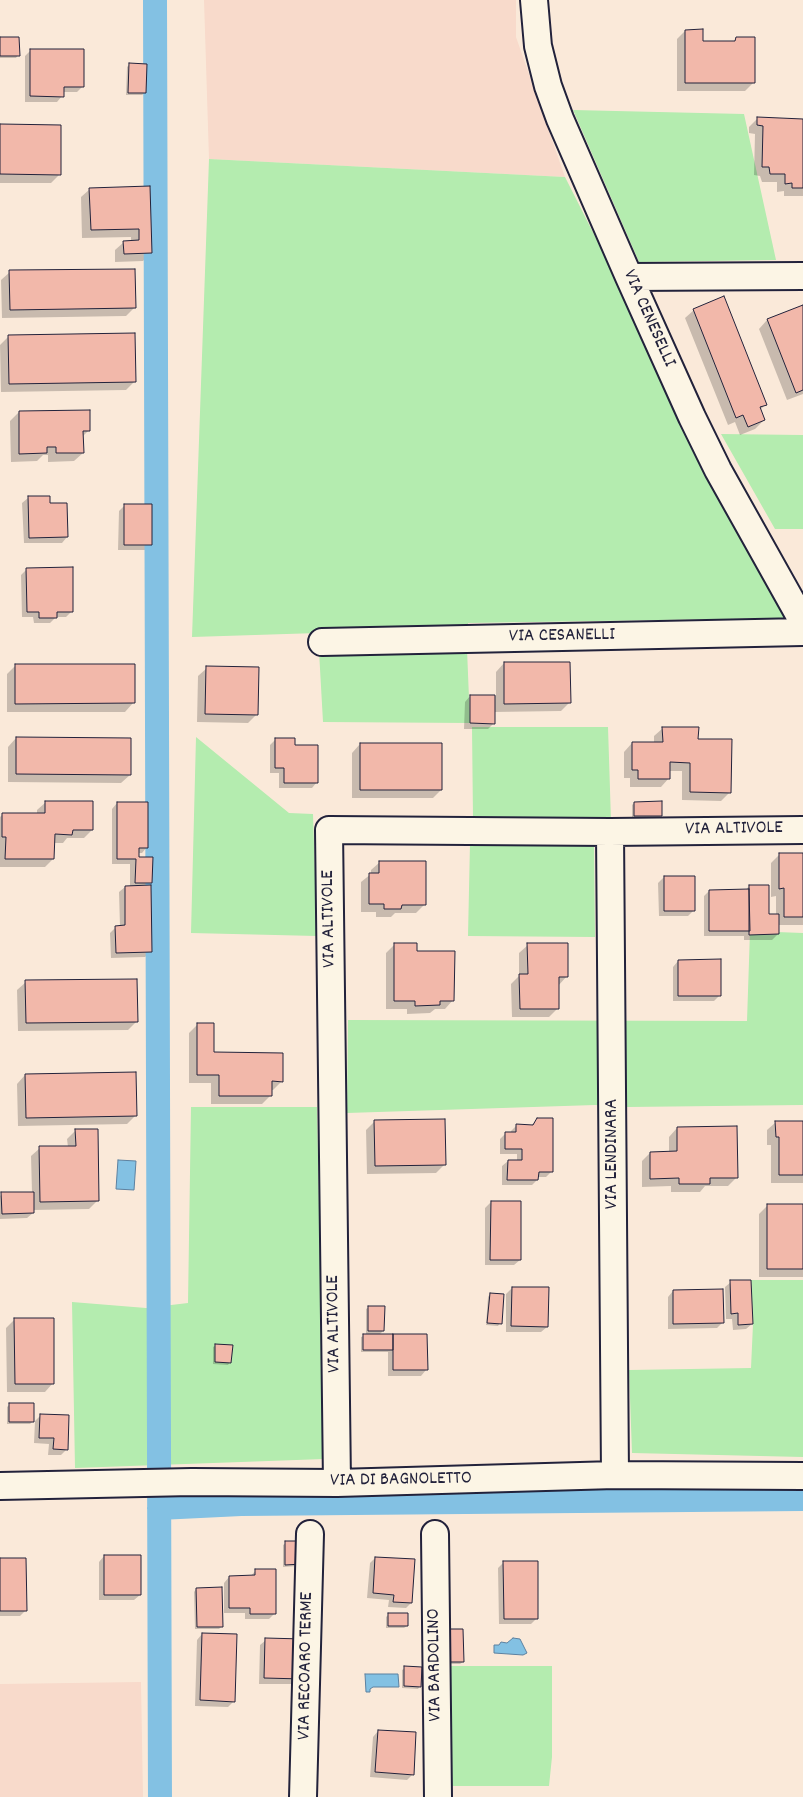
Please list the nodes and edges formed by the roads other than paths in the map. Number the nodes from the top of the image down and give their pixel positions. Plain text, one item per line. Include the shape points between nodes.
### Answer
1 (534, 0) edge
2 (803, 276) edge
3 (629, 278) junction
4 (803, 622) edge
5 (803, 632) edge
6 (322, 642) dead end
7 (803, 830) edge
8 (610, 832) junction
9 (616, 1476) junction
10 (803, 1476) edge
11 (336, 1483) junction
12 (0, 1486) edge
13 (310, 1534) dead end
14 (435, 1534) dead end
15 (304, 1797) edge
16 (438, 1797) edge

1 - 3 street, VIA CENESELLI via 537,40 548,86
2 - 3 street
3 - 4 street, VIA CENESELLI via 715,462
5 - 6 street, VIA CESANELLI
7 - 8 street, VIA ALTIVOLE
8 - 9 street, VIA LENDINARA
8 - 11 street, VIA ALTIVOLE via 329,830
9 - 10 street, VIA DI BAGNOLETTO
9 - 11 street, VIA DI BAGNOLETTO
11 - 12 street, VIA DI BAGNOLETTO
13 - 15 street, VIA RECOARO TERME
14 - 16 street, VIA BARDOLINO

